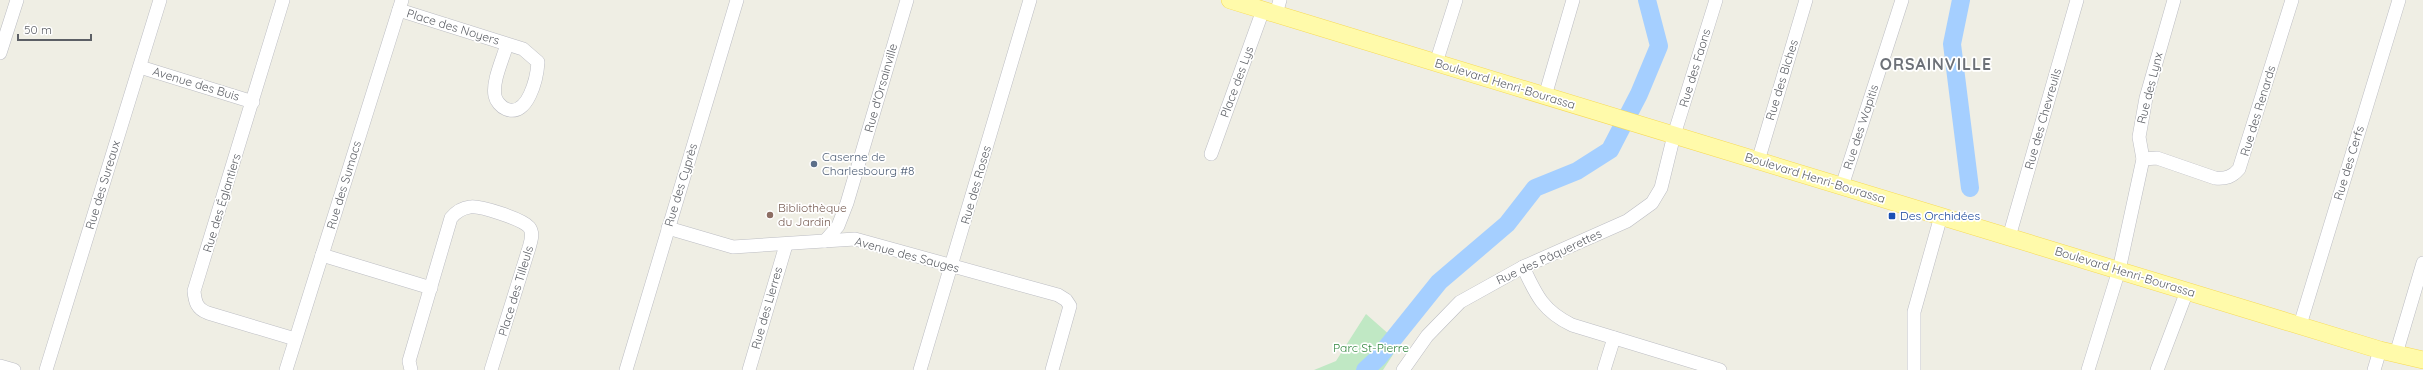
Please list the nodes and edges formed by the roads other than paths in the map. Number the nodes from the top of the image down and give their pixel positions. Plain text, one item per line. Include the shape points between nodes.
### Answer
1 (17, 0) edge
2 (160, 0) edge
3 (283, 0) edge
4 (737, 0) edge
5 (907, 0) edge
6 (1030, 0) edge
7 (1230, 0) edge
8 (1456, 0) edge
9 (1574, 0) edge
10 (1716, 0) edge
11 (1806, 0) edge
12 (1902, 0) edge
13 (2077, 0) edge
14 (2174, 0) edge
15 (2292, 0) edge
16 (2399, 0) edge
17 (400, 5) edge
18 (1273, 8) edge
19 (507, 44) junction
20 (0, 53) edge
21 (1436, 63) junction
22 (140, 67) junction
23 (1545, 96) junction
24 (253, 102) junction
25 (1674, 135) junction
26 (1211, 154) dead end
27 (2143, 160) junction
28 (1758, 161) junction
29 (1842, 186) junction
30 (1941, 216) junction
31 (668, 228) junction
32 (2009, 237) junction
33 (825, 241) junction
34 (786, 245) junction
35 (322, 255) junction
36 (2423, 263) edge
37 (952, 267) junction
38 (1523, 267) junction
39 (2119, 270) junction
40 (431, 288) junction
41 (2187, 291) junction
42 (2300, 326) junction
43 (1614, 338) junction
44 (295, 339) junction
45 (2380, 350) junction
46 (2396, 354) junction
47 (2423, 360) edge
48 (0, 366) edge
49 (14, 370) edge
50 (46, 370) edge
51 (286, 370) edge
52 (411, 370) edge
53 (491, 370) edge
54 (626, 370) edge
55 (749, 370) edge
56 (920, 370) edge
57 (1052, 370) edge
58 (1402, 370) edge
59 (1604, 370) edge
60 (1720, 370) edge
61 (1914, 370) edge
62 (2088, 370) edge
63 (2158, 370) edge
64 (2374, 370) edge

1 - 20 street
2 - 22 street, Rue des Sureaux
3 - 24 street, Rue des Églantiers
4 - 31 street, Rue des Cyprès
5 - 33 street, Rue d'Orsainville via 848,203 838,226
6 - 37 street, Rue des Roses
7 - 18 main road, Boulevard Henri-Bourassa
8 - 21 street
9 - 23 street
10 - 25 street, Rue des Faons
11 - 28 street, Rue des Biches
12 - 29 street, Rue des Wapitis
13 - 32 street, Rue des Chevreuils
14 - 27 street, Rue des Lynx via 2146,98 2139,137
15 - 27 street, Rue des Renards via 2240,169 2233,176 2215,178 2157,158
16 - 42 street, Rue des Cerfs
17 - 19 street, Place des Noyers
17 - 35 street, Rue des Sumacs
18 - 21 main road, Boulevard Henri-Bourassa
18 - 26 street, Place des Lys
19 - 19 street, Place des Noyers via 494,88 495,97 505,109 514,111 522,108 527,101 538,62 523,49
21 - 23 main road, Boulevard Henri-Bourassa
22 - 24 street, Avenue des Buis
22 - 50 street, Rue des Sureaux
23 - 25 main road, Boulevard Henri-Bourassa
24 - 44 street, Rue des Églantiers via 194,291 194,300 198,307 208,313
25 - 28 main road, Boulevard Henri-Bourassa
25 - 38 street, Rue des Pâquerettes via 1661,188 1652,203 1627,221
27 - 39 street, Rue des Lynx
28 - 29 main road, Boulevard Henri-Bourassa
29 - 30 main road, Boulevard Henri-Bourassa
30 - 32 main road, Boulevard Henri-Bourassa
30 - 61 street via 1914,312
31 - 34 street, Avenue des Sauges via 733,247
31 - 54 street, Rue des Cyprès
32 - 39 main road, Boulevard Henri-Bourassa
33 - 34 street, Avenue des Sauges
33 - 37 street, Avenue des Sauges via 855,239
34 - 55 street, Rue des Lierres
35 - 40 street
35 - 44 street, Rue des Sumacs
36 - 46 street
37 - 56 street, Rue des Roses
37 - 57 street, Avenue des Sauges via 1058,295 1066,300 1070,306
38 - 43 street via 1537,296 1556,318
38 - 58 street, Rue des Pâquerettes via 1460,302 1427,336
39 - 41 main road, Boulevard Henri-Bourassa
39 - 62 street, Rue des Lynx
40 - 52 street, Place des Tilleuls via 409,361
40 - 53 street, Place des Tilleuls via 451,218 456,212 475,206 521,221 529,227 531,240
41 - 42 main road, Boulevard Henri-Bourassa
41 - 63 street
42 - 45 main road, Boulevard Henri-Bourassa
43 - 59 street
43 - 60 street
44 - 51 street, Rue des Sumacs
45 - 46 main road, Boulevard Henri-Bourassa
45 - 64 street
46 - 47 main road, Boulevard Henri-Bourassa
48 - 49 street

